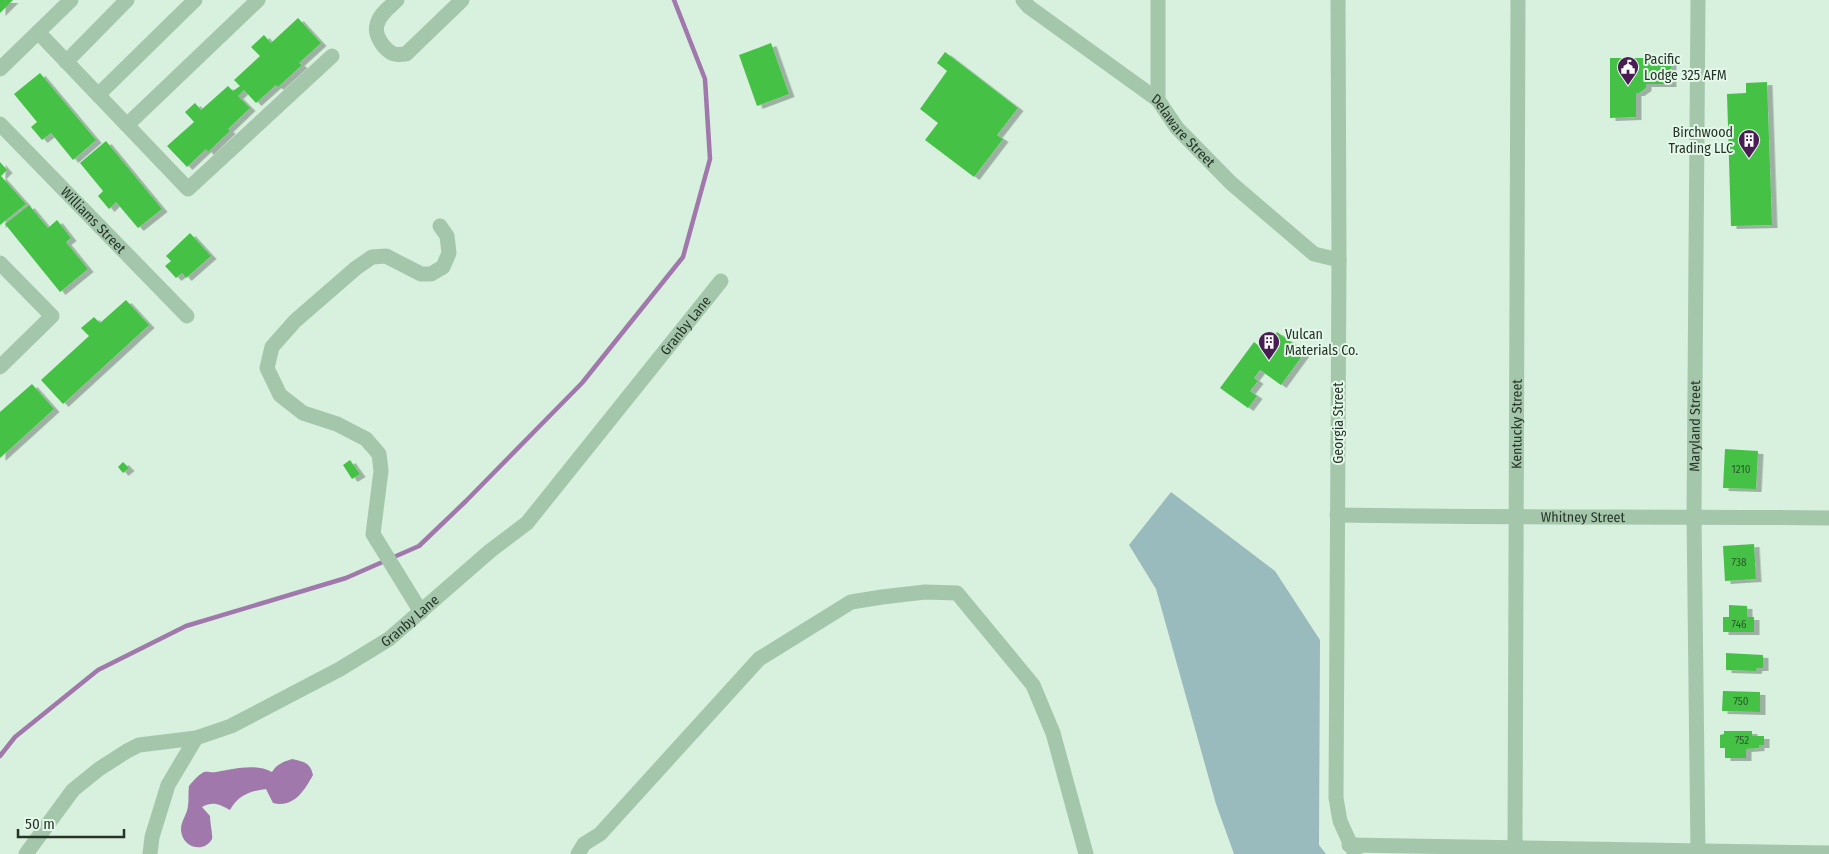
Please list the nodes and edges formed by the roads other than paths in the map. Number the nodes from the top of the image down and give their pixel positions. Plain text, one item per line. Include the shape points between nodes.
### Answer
1 (71, 0) edge
2 (127, 0) edge
3 (195, 0) edge
4 (258, 0) edge
5 (397, 0) edge
6 (462, 0) edge
7 (1023, 0) edge
8 (1158, 0) edge
9 (1338, 0) edge
10 (1518, 0) edge
11 (1698, 0) edge
12 (38, 32) junction
13 (332, 56) dead end
14 (66, 62) junction
15 (0, 69) edge
16 (98, 95) junction
17 (1158, 100) junction
18 (0, 124) edge
19 (127, 126) junction
20 (440, 226) dead end
21 (1339, 260) junction
22 (0, 262) edge
23 (721, 281) dead end
24 (188, 316) dead end
25 (0, 367) edge
26 (1337, 515) junction
27 (1694, 516) junction
28 (1516, 518) junction
29 (1829, 518) edge
30 (417, 605) junction
31 (196, 738) junction
32 (1352, 849) edge
33 (1515, 849) junction
34 (1698, 853) edge
35 (1829, 853) edge
36 (26, 854) edge
37 (150, 854) edge
38 (578, 854) edge
39 (1086, 854) edge

1 - 12 street
2 - 14 street
3 - 16 street
4 - 19 street
5 - 6 street via 381,15 376,25 380,41 394,54 406,54
7 - 17 street, Delaware Street
8 - 17 street
9 - 21 street, Georgia Street
10 - 28 street, Kentucky Street
11 - 27 street, Maryland Street
12 - 14 street
12 - 15 street
13 - 19 street via 188,189
14 - 16 street
16 - 19 street
17 - 21 street, Delaware Street via 1177,128 1231,182 1314,254
18 - 24 street, Williams Street
20 - 30 street via 447,236 449,253 443,266 431,274 421,274 386,256 372,257 296,321 272,347 267,368 280,395 303,413 337,424 366,440 379,454 381,471 373,534
21 - 26 street, Georgia Street
22 - 25 street via 52,316
23 - 30 street, Granby Lane via 527,522
26 - 28 street, Whitney Street
26 - 32 street, Georgia Street via 1336,798 1340,821
27 - 28 street, Whitney Street
27 - 29 street, Whitney Street
27 - 34 street, Maryland Street
28 - 33 street, Kentucky Street
30 - 31 street, Granby Lane via 389,639 231,726
31 - 36 street, Granby Lane via 140,745 99,769 73,790
31 - 37 street via 168,785
32 - 33 street
33 - 34 street
34 - 35 street
38 - 39 street via 584,844 600,834 759,659 851,602 925,592 957,593 1033,685 1053,733

